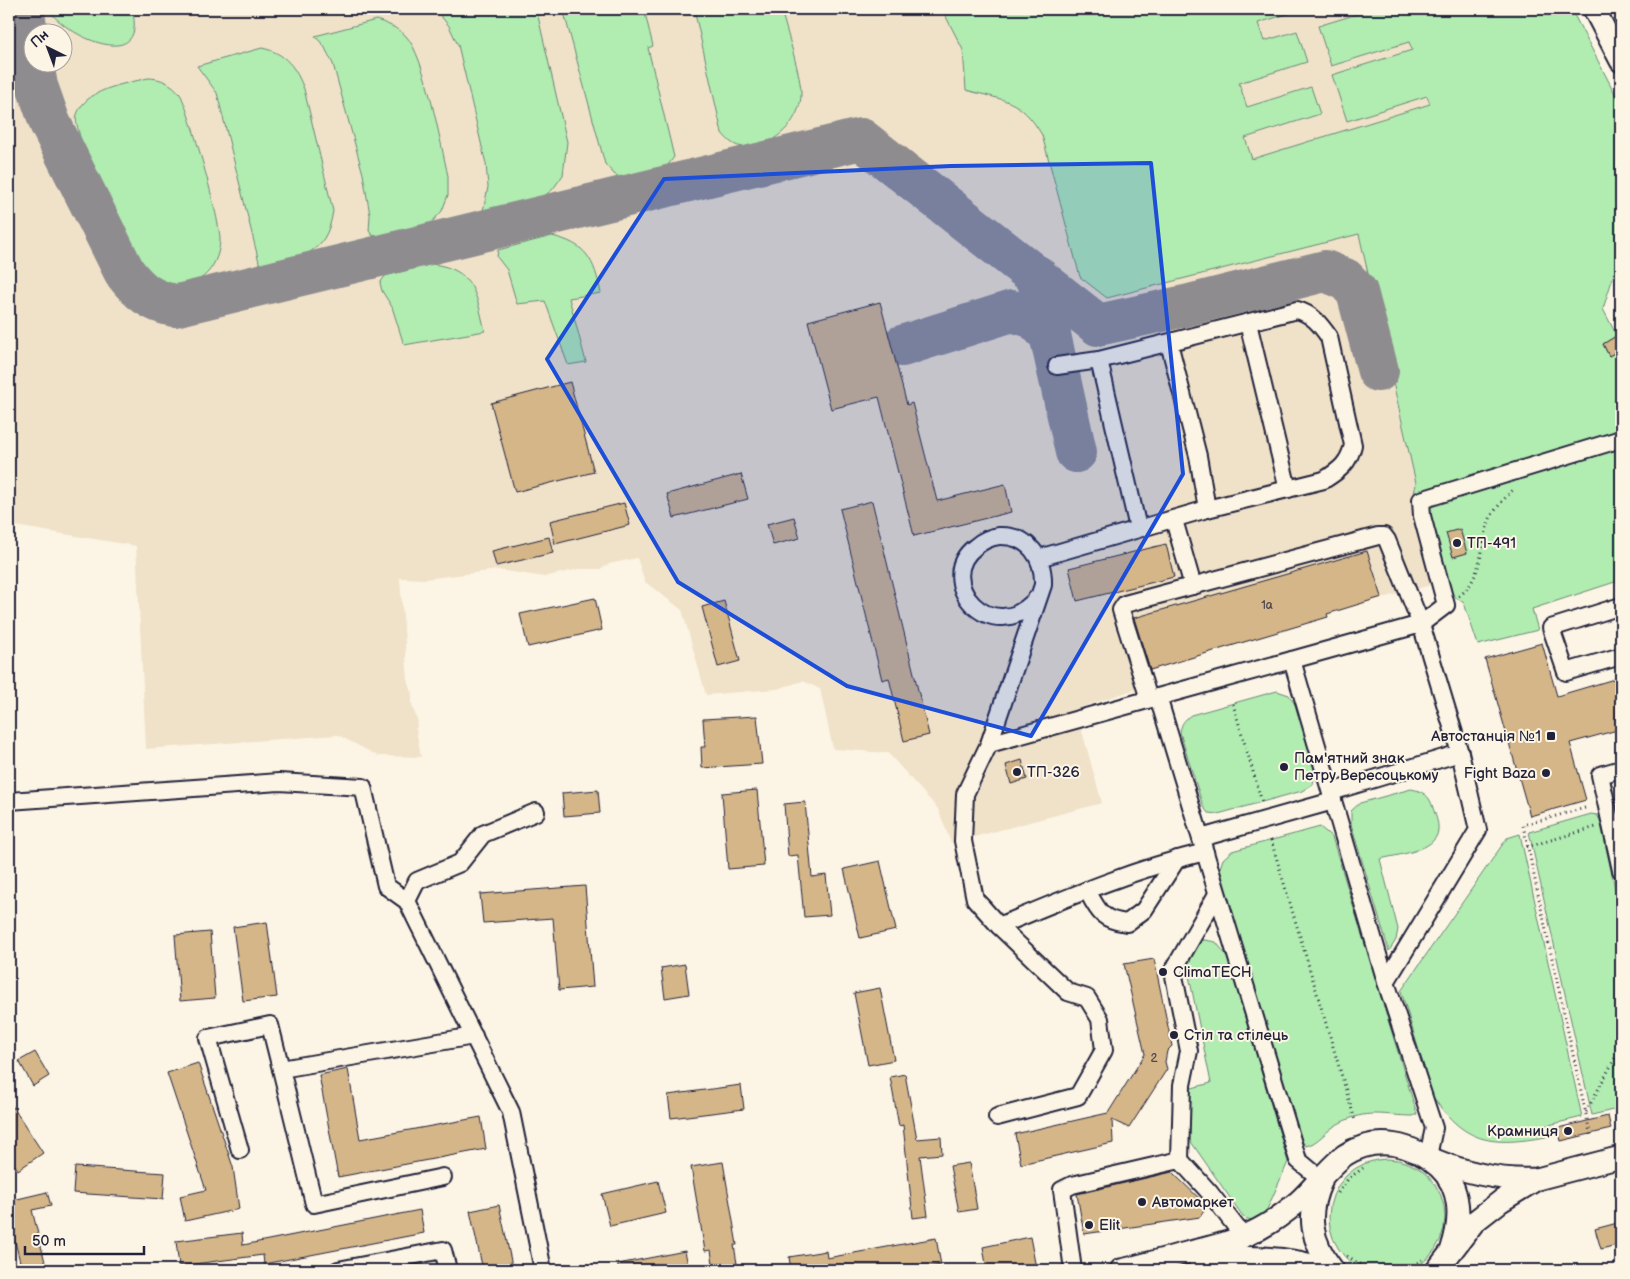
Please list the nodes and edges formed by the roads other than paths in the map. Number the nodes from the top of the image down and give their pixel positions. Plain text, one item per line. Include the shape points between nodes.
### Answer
1 (1594, 9) edge
2 (1621, 60) edge
3 (1248, 323) junction
4 (1169, 343) junction
5 (1099, 360) junction
6 (1057, 366) dead end
7 (1621, 439) edge
8 (1288, 489) junction
9 (1207, 508) junction
10 (1174, 520) junction
11 (1138, 528) junction
12 (1039, 558) junction
13 (1193, 586) junction
14 (1037, 598) junction
15 (1621, 606) edge
16 (1421, 624) junction
17 (1621, 656) edge
18 (1292, 660) junction
19 (1154, 698) junction
20 (989, 744) junction
21 (1460, 753) junction
22 (1621, 769) edge
23 (1332, 796) junction
24 (9, 801) edge
25 (536, 812) dead end
26 (1203, 845) junction
27 (1177, 859) junction
28 (1621, 870) edge
29 (1087, 890) junction
30 (1217, 894) junction
31 (407, 901) junction
32 (999, 926) junction
33 (1386, 982) junction
34 (474, 1036) junction
35 (281, 1069) junction
36 (997, 1117) dead end
37 (240, 1150) dead end
38 (1428, 1156) junction
39 (1621, 1157) edge
40 (1180, 1160) junction
41 (443, 1177) dead end
42 (1537, 1179) junction
43 (1322, 1180) junction
44 (1246, 1235) junction
45 (1452, 1248) junction
46 (1431, 1263) edge
47 (338, 1270) edge
48 (448, 1270) edge
49 (543, 1270) edge
50 (1073, 1270) edge
51 (1124, 1270) edge
52 (1327, 1270) edge
53 (1334, 1270) edge
54 (1445, 1270) edge

1 - 2 main road
3 - 4 street
3 - 8 street
3 - 8 street via 1297,310 1320,323 1329,337 1353,445 1350,458 1341,470 1324,480
4 - 5 street
4 - 9 street via 1198,456
5 - 6 street
5 - 11 street
7 - 16 street via 1421,500 1422,516 1446,605
8 - 9 street
9 - 10 street
10 - 11 street
10 - 13 street
11 - 12 street
12 - 14 street via 1043,585
12 - 14 street via 1020,540 994,536 971,549 961,574 968,600 989,616 1016,616
13 - 16 street via 1384,536
13 - 19 street via 1122,606
14 - 20 street
15 - 17 street via 1551,628 1566,672
16 - 18 street
16 - 21 street
18 - 19 street
18 - 23 street
19 - 20 street
19 - 26 street
20 - 32 street via 965,794 962,841 976,899
21 - 23 street
21 - 33 street via 1478,830
22 - 28 street via 1600,776
23 - 26 street
23 - 33 street
24 - 31 street via 279,782 363,786 386,886
25 - 31 street via 483,834 460,863 416,880
26 - 27 street
26 - 30 street
27 - 29 street
27 - 29 street via 1144,910 1127,923 1111,921 1097,908
29 - 32 street
30 - 40 street via 1173,971 1189,1051 1182,1085
30 - 43 street via 1298,1160
31 - 34 street
32 - 36 street via 1068,992 1087,998 1100,1019 1104,1050 1078,1096
33 - 38 street via 1434,1128
34 - 35 street
34 - 49 street via 511,1112
35 - 37 street via 270,1026 208,1038
35 - 41 street via 314,1204
38 - 42 main road via 1463,1171 1494,1178
38 - 43 main road via 1396,1144 1378,1144 1346,1155
38 - 45 main road via 1443,1170 1457,1201 1458,1229
39 - 42 main road
40 - 44 street
40 - 50 street via 1062,1190
42 - 45 main road via 1500,1201 1474,1222
43 - 44 main road via 1281,1215
43 - 53 main road via 1314,1198 1311,1218 1322,1256
44 - 51 main road
45 - 46 main road
45 - 54 street
47 - 48 street via 444,1250
51 - 52 main road via 1234,1257 1299,1262

